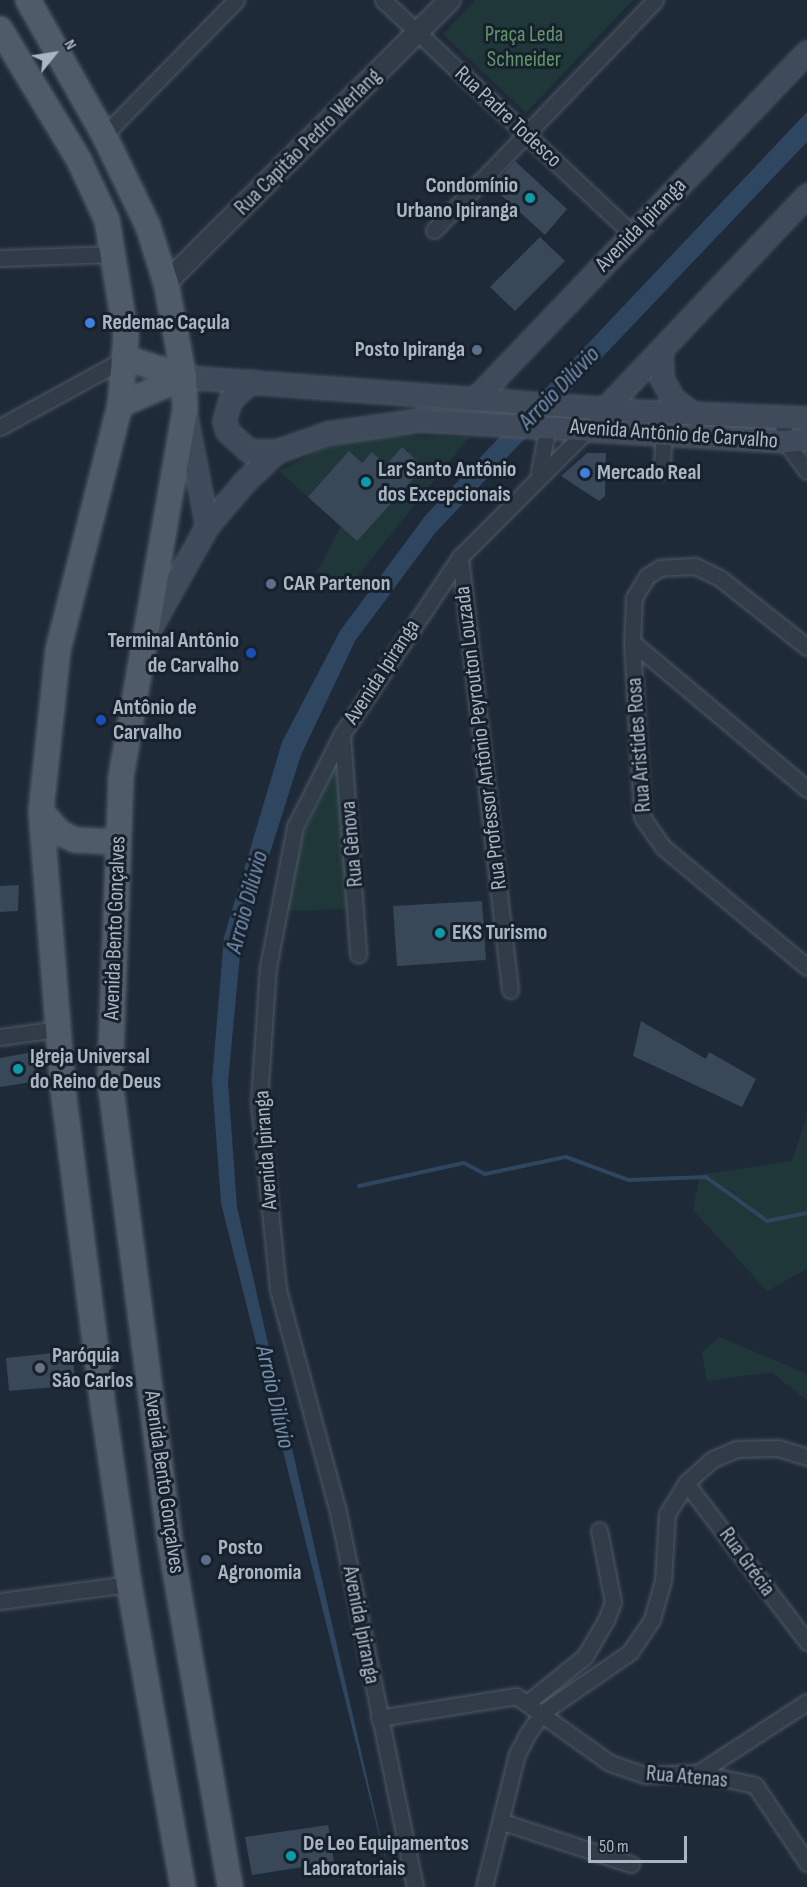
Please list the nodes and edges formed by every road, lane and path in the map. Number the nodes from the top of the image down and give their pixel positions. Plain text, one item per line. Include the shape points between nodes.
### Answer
1 (236, 0) edge
2 (384, 0) edge
3 (450, 0) edge
4 (656, 0) edge
5 (30, 1) edge
6 (418, 33) junction
7 (3, 40) edge
8 (807, 52) edge
9 (525, 133) junction
10 (104, 135) junction
11 (807, 195) edge
12 (434, 230) dead end
13 (633, 235) junction
14 (116, 254) junction
15 (0, 258) edge
16 (166, 283) junction
17 (661, 350) junction
18 (126, 357) junction
19 (184, 376) junction
20 (251, 381) junction
21 (476, 399) junction
22 (120, 405) junction
23 (604, 409) junction
24 (184, 410) junction
25 (695, 415) junction
26 (807, 418) edge
27 (783, 420) junction
28 (545, 426) junction
29 (0, 427) edge
30 (589, 428) junction
31 (663, 434) junction
32 (807, 439) edge
33 (785, 441) junction
34 (277, 451) junction
35 (662, 471) dead end
36 (807, 471) edge
37 (536, 477) junction
38 (207, 526) junction
39 (460, 557) junction
40 (142, 641) junction
41 (632, 642) junction
42 (807, 647) edge
43 (342, 734) junction
44 (807, 789) edge
45 (41, 812) junction
46 (117, 842) junction
47 (358, 954) dead end
48 (807, 967) edge
49 (510, 990) dead end
50 (58, 1029) junction
51 (0, 1037) edge
52 (807, 1457) edge
53 (686, 1483) junction
54 (599, 1530) dead end
55 (129, 1584) junction
56 (0, 1601) edge
57 (807, 1642) edge
58 (807, 1702) edge
59 (527, 1703) junction
60 (543, 1712) junction
61 (379, 1718) junction
62 (698, 1773) junction
63 (501, 1821) junction
64 (807, 1863) edge
65 (631, 1864) dead end
66 (183, 1887) edge
67 (230, 1887) edge
68 (415, 1887) edge
69 (484, 1887) edge

1 - 10 street
2 - 6 street, Rua Padre Todesco
3 - 6 street, Rua Capitão Pedro Werlang
4 - 9 street
5 - 10 main road, Avenida Bento Gonçalves
6 - 9 street, Rua Padre Todesco
6 - 16 street, Rua Capitão Pedro Werlang
7 - 14 main road via 79,160 107,220
8 - 13 main road, Avenida Ipiranga
9 - 12 street
9 - 13 street, Rua Padre Todesco
10 - 16 main road, Avenida Bento Gonçalves via 148,226
11 - 17 main road, Avenida Ipiranga
13 - 21 main road, Avenida Ipiranga via 523,345
14 - 15 street
14 - 18 main road
16 - 19 main road, Avenida Bento Gonçalves
17 - 23 main road, Avenida Ipiranga
17 - 25 main road via 662,379 673,399
18 - 19 main road
18 - 22 main road
18 - 29 street
19 - 20 main road, Avenida Antônio de Carvalho
19 - 22 main road
19 - 24 main road, Avenida Bento Gonçalves
20 - 21 main road, Avenida Antônio de Carvalho
20 - 34 main road via 230,400 224,420 227,431 249,451
21 - 23 main road, Avenida Antônio de Carvalho
22 - 45 main road via 58,650
23 - 25 main road, Avenida Antônio de Carvalho
23 - 30 main road, Avenida Ipiranga
24 - 38 main road
24 - 40 main road, Avenida Bento Gonçalves
25 - 27 main road, Avenida Antônio de Carvalho
26 - 27 main road, Avenida Antônio de Carvalho
27 - 33 street
28 - 30 main road, Avenida Antônio de Carvalho
28 - 34 main road, Avenida Antônio de Carvalho via 492,421 379,423 328,433
28 - 37 street, Avenida Ipiranga via 546,455
30 - 31 main road, Avenida Antônio de Carvalho
30 - 37 street, Avenida Ipiranga
31 - 33 main road, Avenida Antônio de Carvalho
31 - 35 street
32 - 33 main road, Avenida Antônio de Carvalho
33 - 36 street
34 - 38 main road, Avenida Antônio de Carvalho
37 - 39 street, Avenida Ipiranga
38 - 40 main road, Avenida Antônio de Carvalho
39 - 43 street, Avenida Ipiranga
39 - 49 street, Rua Professor Antônio Peyrouton Louzada
40 - 46 main road, Avenida Bento Gonçalves via 121,778
41 - 42 street, Rua Aristides Rosa via 634,598 647,576 660,568 695,566 720,578
41 - 44 street
41 - 48 street, Rua Aristides Rosa via 640,802 649,832
43 - 47 street, Rua Gênova
43 - 61 street, Avenida Ipiranga via 295,827 274,914 259,1101 278,1289 337,1508
45 - 46 main road via 59,832 75,840
45 - 50 main road
46 - 67 main road, Avenida Bento Gonçalves via 110,1081 169,1536
50 - 51 street
50 - 55 main road
52 - 53 street via 778,1448 736,1449 713,1459
53 - 57 street, Rua Grécia
53 - 60 street via 667,1514 663,1581 652,1619 630,1652
54 - 59 street via 613,1602 606,1620 585,1656
55 - 56 street
55 - 66 main road
58 - 62 street
59 - 60 street, Rua Atenas
59 - 61 street, Rua Atenas via 506,1696
60 - 62 street, Rua Atenas via 610,1763 644,1775
60 - 63 street via 517,1754
61 - 68 street, Avenida Ipiranga
62 - 64 street, Rua Atenas via 755,1785
63 - 65 street
63 - 69 street

